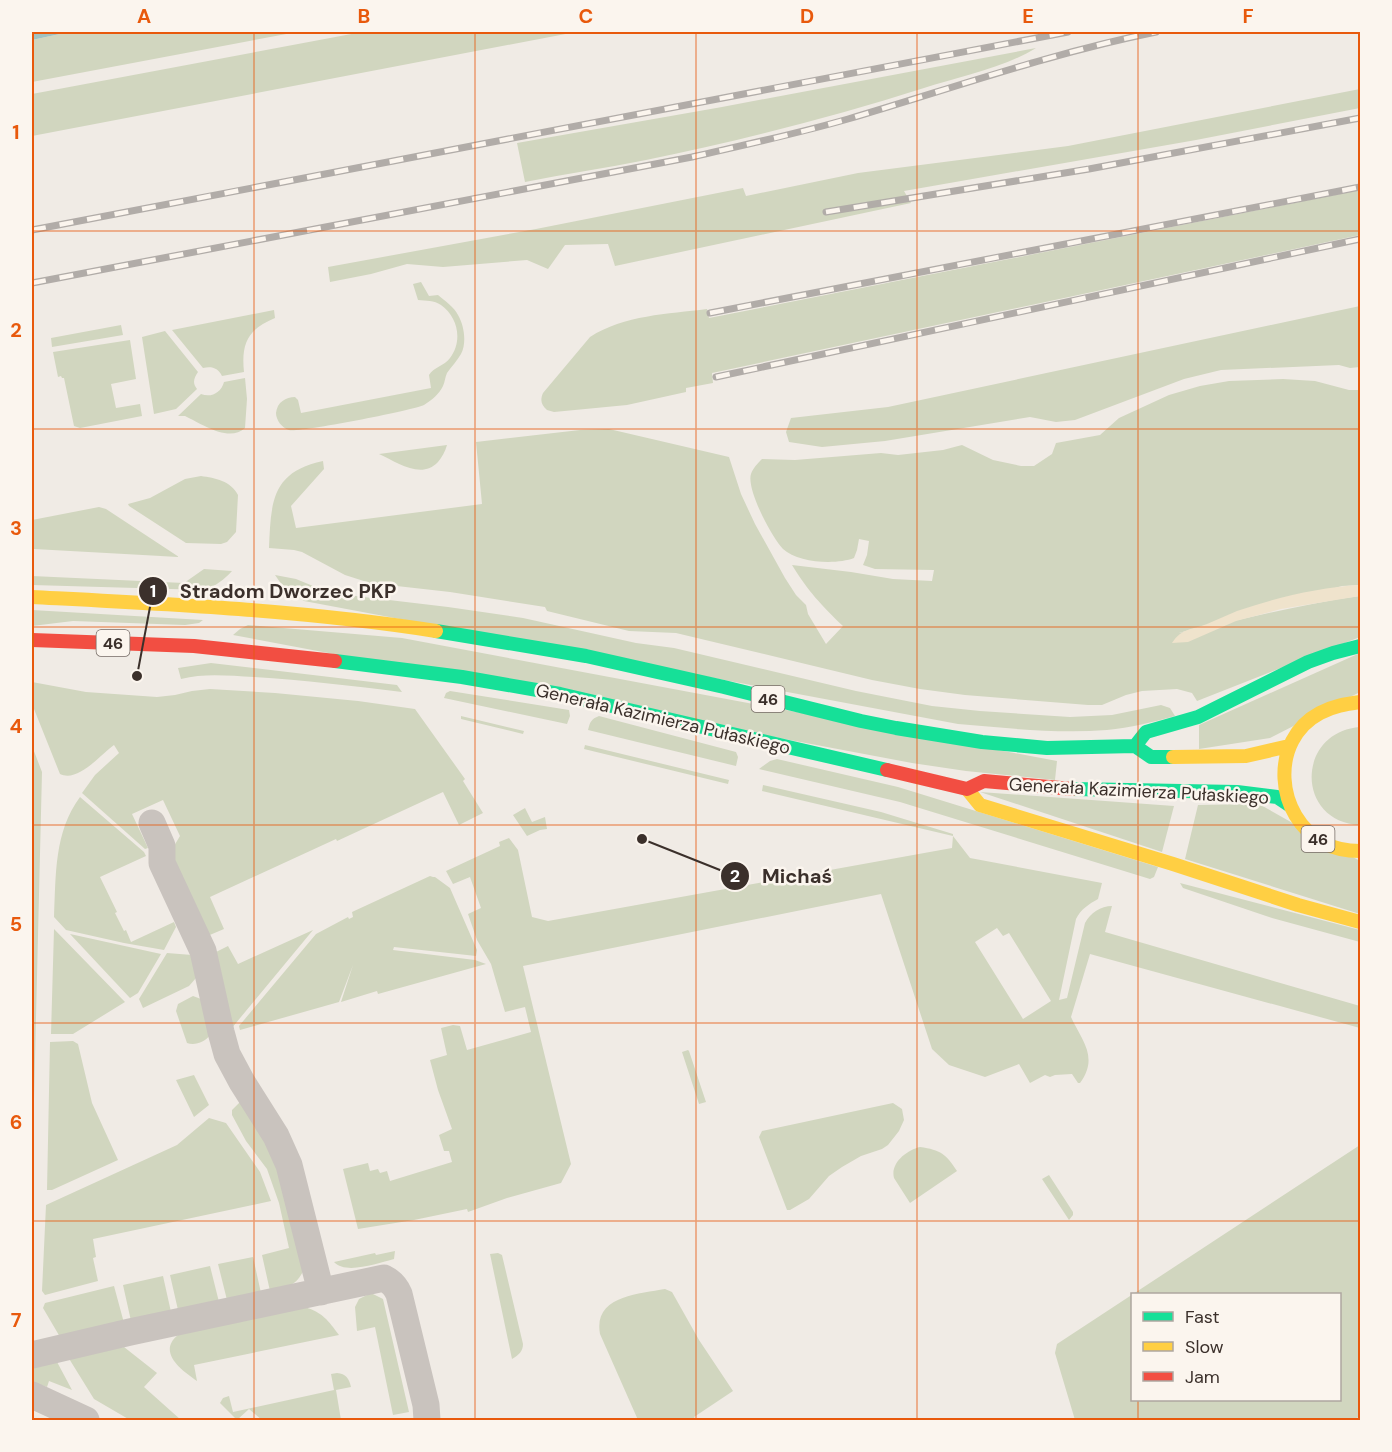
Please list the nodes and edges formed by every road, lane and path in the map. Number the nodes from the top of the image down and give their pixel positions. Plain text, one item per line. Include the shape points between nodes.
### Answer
1 (32, 597) edge
2 (32, 640) edge
3 (1360, 645) edge
4 (1360, 702) edge
5 (1135, 746) junction
6 (1289, 746) junction
7 (967, 789) junction
8 (1289, 805) junction
9 (153, 823) dead end
10 (1360, 851) edge
11 (1360, 922) edge
12 (321, 1292) junction
13 (32, 1355) edge
14 (32, 1395) edge
15 (86, 1420) edge
16 (427, 1420) edge

1 - 5 main road, Generała Kazimierza Pułaskiego / 46 via 195,606 404,626 586,656 905,730 1047,748
2 - 7 main road, Generała Kazimierza Pułaskiego / 46 via 194,646 462,677 580,698
3 - 5 main road via 1308,662 1198,717 1146,732
4 - 6 main road, 46 via 1335,705 1312,717
5 - 6 main road, Generała Kazimierza Pułaskiego / 46 via 1151,757 1160,757 1246,756
6 - 8 main road, 46 via 1283,769
7 - 8 main road, Generała Kazimierza Pułaskiego / 46 via 984,782 1074,789 1237,792 1277,797
7 - 11 main road via 980,805
8 - 10 main road, 46 via 1302,825 1321,842 1345,851
9 - 12 street via 162,846 162,863 202,951 227,1054 289,1165
12 - 13 street
12 - 16 street via 384,1278 396,1287
14 - 15 street

